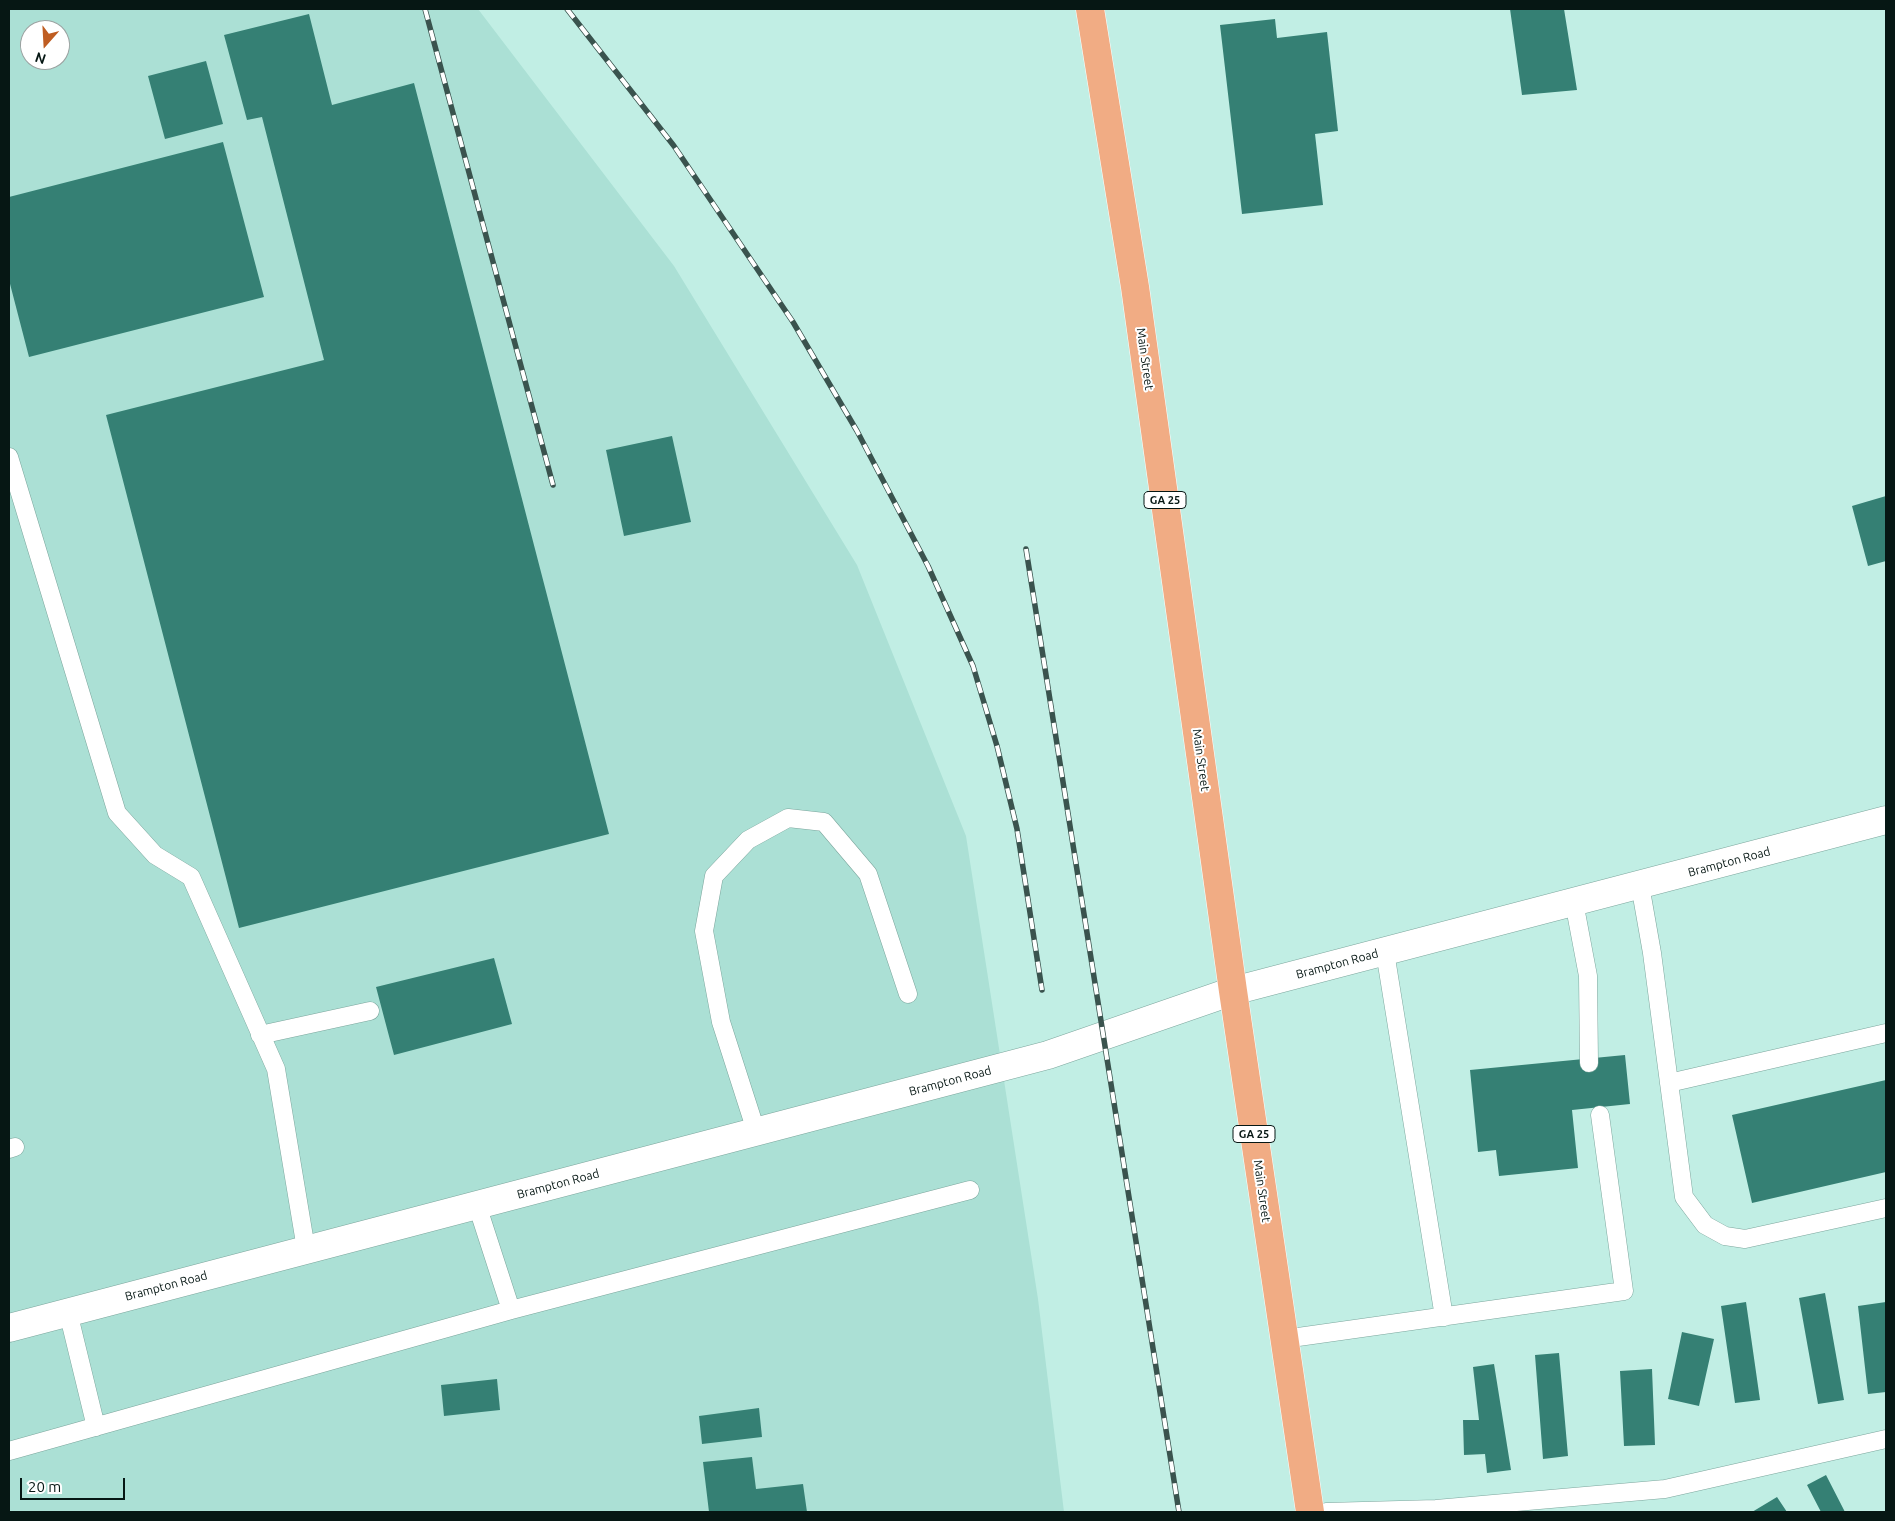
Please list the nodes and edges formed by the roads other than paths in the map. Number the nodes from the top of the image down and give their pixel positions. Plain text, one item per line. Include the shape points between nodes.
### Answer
1 (1090, 9) edge
2 (9, 457) edge
3 (1886, 820) edge
4 (1640, 885) junction
5 (1574, 902) junction
6 (1385, 952) junction
7 (1233, 991) junction
8 (908, 994) dead end
9 (370, 1010) dead end
10 (1886, 1033) edge
11 (260, 1035) junction
12 (1589, 1063) dead end
13 (1669, 1083) junction
14 (1600, 1115) dead end
15 (756, 1131) junction
16 (970, 1190) dead end
17 (477, 1205) junction
18 (1886, 1208) edge
19 (306, 1250) junction
20 (511, 1310) junction
21 (68, 1312) junction
22 (1444, 1317) junction
23 (9, 1328) edge
24 (1284, 1339) junction
25 (96, 1426) junction
26 (1886, 1439) edge
27 (9, 1451) edge
28 (1310, 1512) edge
29 (1326, 1512) edge

1 - 7 main road, Main Street / GA 25 via 1135,286
2 - 11 lane via 118,813 155,855 191,877
3 - 4 street, Brampton Road
4 - 5 street, Brampton Road
4 - 13 lane
5 - 6 street, Brampton Road
5 - 12 lane via 1588,976
6 - 7 street, Brampton Road
6 - 22 lane
7 - 15 street, Brampton Road via 1048,1055
7 - 24 main road, Main Street / GA 25
8 - 15 lane via 868,874 824,822 788,818 748,840 714,876 704,931 721,1022
9 - 11 lane
10 - 13 lane
11 - 19 lane via 276,1069
13 - 18 lane via 1684,1198 1704,1225 1726,1236 1745,1239
14 - 22 lane via 1624,1291
15 - 17 street, Brampton Road
16 - 20 lane
17 - 19 street, Brampton Road
17 - 20 lane
19 - 21 street, Brampton Road
20 - 25 lane
21 - 23 street, Brampton Road
21 - 25 lane
22 - 24 lane
24 - 28 main road, Main Street / GA 25
25 - 27 lane
26 - 29 lane via 1666,1489 1436,1509

